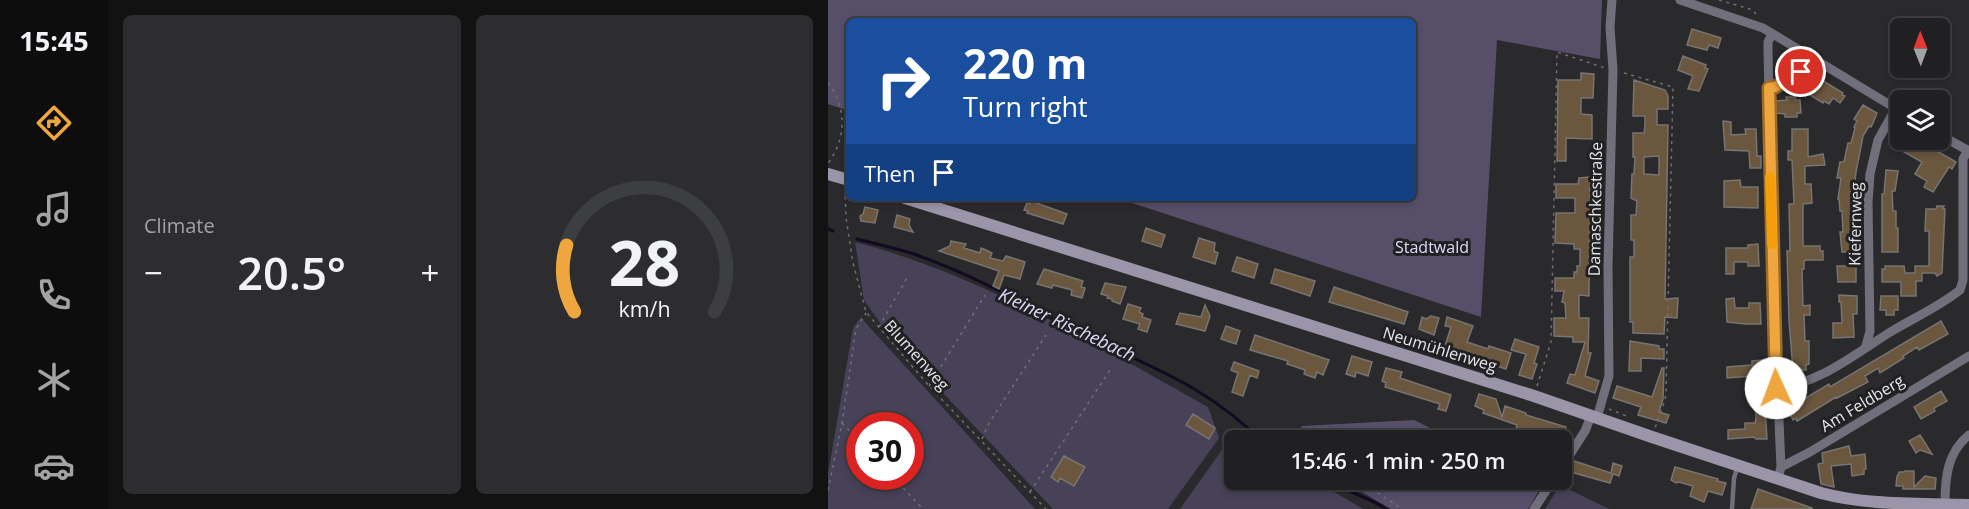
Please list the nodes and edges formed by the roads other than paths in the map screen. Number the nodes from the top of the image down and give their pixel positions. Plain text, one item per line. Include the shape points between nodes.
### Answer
1 (1612, 0) edge
2 (1680, 0) edge
3 (1772, 34) junction
4 (1818, 60) junction
5 (1769, 88) junction
6 (1890, 105) edge
7 (1890, 122) edge
8 (1950, 140) edge
9 (1968, 150) edge
10 (831, 175) edge
11 (846, 179) edge
12 (915, 201) edge
13 (1866, 346) junction
14 (1969, 356) edge
15 (1776, 388) junction
16 (1596, 415) junction
17 (1969, 435) edge
18 (1572, 451) edge
19 (1738, 466) junction
20 (1779, 473) junction
21 (1546, 490) edge
22 (1945, 504) junction
23 (1969, 505) edge
24 (1534, 509) edge
25 (1732, 509) edge

1 - 16 street, Damaschkestraße via 1609,376
2 - 3 street
3 - 4 street
3 - 5 street via 1768,42
4 - 5 lane
4 - 6 street
5 - 15 street
7 - 13 street, Kiefernweg via 1878,140 1872,162 1868,202 1870,332
8 - 9 street
9 - 13 street via 1963,159 1960,290
10 - 11 street
12 - 16 street, Neumühlenweg
13 - 15 street via 1857,355 1814,377
14 - 20 street, Am Feldberg
15 - 20 street
16 - 18 street, Damaschkestraße
16 - 19 street, Neumühlenweg
17 - 22 street via 1951,458
19 - 20 street, Neumühlenweg
19 - 25 lane
20 - 22 street, Neumühlenweg via 1828,495 1864,502
21 - 24 street
22 - 23 street, Neumühlenweg

